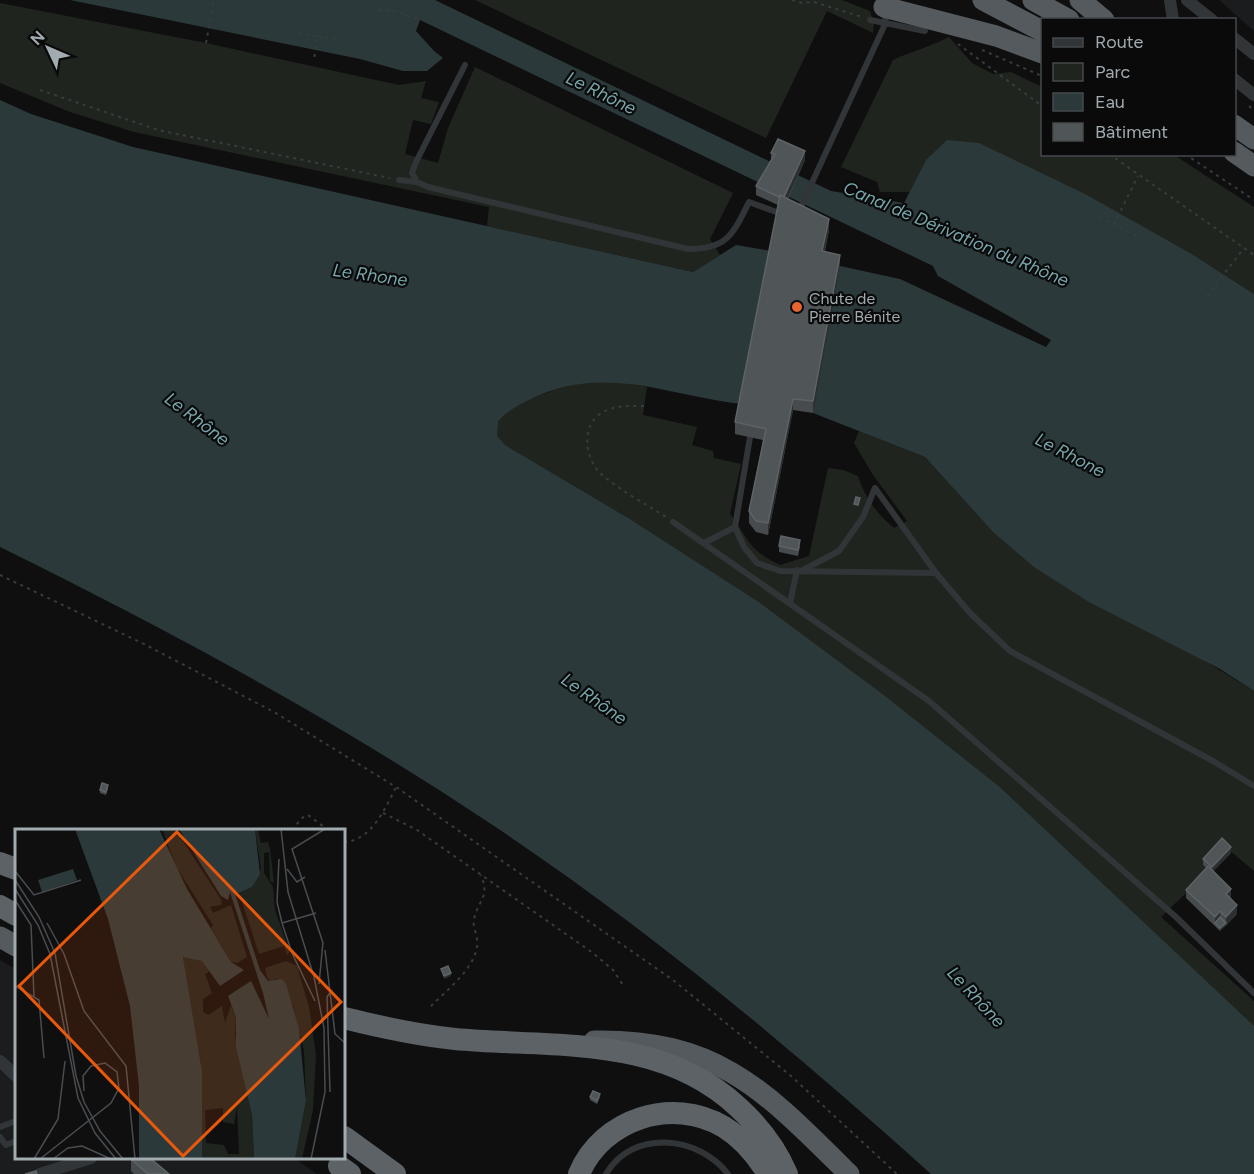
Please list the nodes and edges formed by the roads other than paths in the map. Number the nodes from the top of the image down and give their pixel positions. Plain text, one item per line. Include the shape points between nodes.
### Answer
1 (983, 0) edge
2 (1033, 0) edge
3 (1170, 0) edge
4 (1187, 0) edge
5 (1083, 1) edge
6 (878, 12) edge
7 (1064, 18) edge
8 (1102, 18) edge
9 (1173, 18) edge
10 (1210, 18) edge
11 (1041, 30) edge
12 (925, 31) dead end
13 (1236, 40) edge
14 (1041, 53) edge
15 (1254, 54) edge
16 (465, 65) dead end
17 (1236, 81) edge
18 (1254, 95) edge
19 (1236, 126) edge
20 (1254, 139) edge
21 (1236, 153) edge
22 (1254, 166) edge
23 (399, 180) road end
24 (417, 182) junction
25 (752, 426) edge
26 (674, 522) road end
27 (735, 526) junction
28 (706, 542) junction
29 (757, 562) junction
30 (800, 570) junction
31 (748, 572) junction
32 (936, 573) junction
33 (790, 603) junction
34 (1254, 786) edge
35 (0, 863) edge
36 (15, 869) edge
37 (0, 906) edge
38 (15, 914) edge
39 (0, 937) edge
40 (15, 945) edge
41 (1254, 993) edge
42 (345, 1018) edge
43 (551, 1042) junction
44 (0, 1061) edge
45 (15, 1075) edge
46 (15, 1121) edge
47 (0, 1127) edge
48 (0, 1137) edge
49 (345, 1138) edge
50 (15, 1141) edge
51 (88, 1159) edge
52 (40, 1174) edge
53 (395, 1174) edge
54 (579, 1174) edge
55 (606, 1174) edge
56 (728, 1174) edge
57 (768, 1174) edge
58 (787, 1174) edge
59 (849, 1174) edge

1 - 11 highway
2 - 7 highway
3 - 9 street
4 - 10 street
5 - 8 highway
6 - 12 lane
6 - 14 highway via 996,36
6 - 24 lane via 796,220 750,202 735,231 724,242 708,249 688,249
13 - 15 street
16 - 24 lane via 420,151 412,173
17 - 18 street
19 - 20 highway
21 - 22 highway
23 - 24 lane
25 - 27 lane
26 - 28 lane
27 - 28 lane
27 - 29 lane via 744,547
28 - 31 lane
29 - 30 lane via 780,571
29 - 31 lane
30 - 32 lane
30 - 32 lane via 839,551 863,517 875,488
30 - 33 lane
31 - 33 lane
32 - 34 lane via 1010,651
33 - 41 lane via 929,701 1176,917
35 - 36 highway
37 - 38 highway
39 - 40 highway
42 - 43 highway via 438,1037
43 - 58 highway via 643,1054 688,1071 743,1112 769,1140
43 - 59 highway via 646,1043 678,1049 716,1063 757,1086 780,1105
44 - 45 street
46 - 47 lane
48 - 50 lane via 6,1144
49 - 53 highway
51 - 52 street
54 - 57 highway via 593,1149 616,1129 649,1115 672,1113 694,1115 723,1126 750,1149
55 - 56 lane via 629,1151 652,1143 677,1143 700,1149 718,1161

